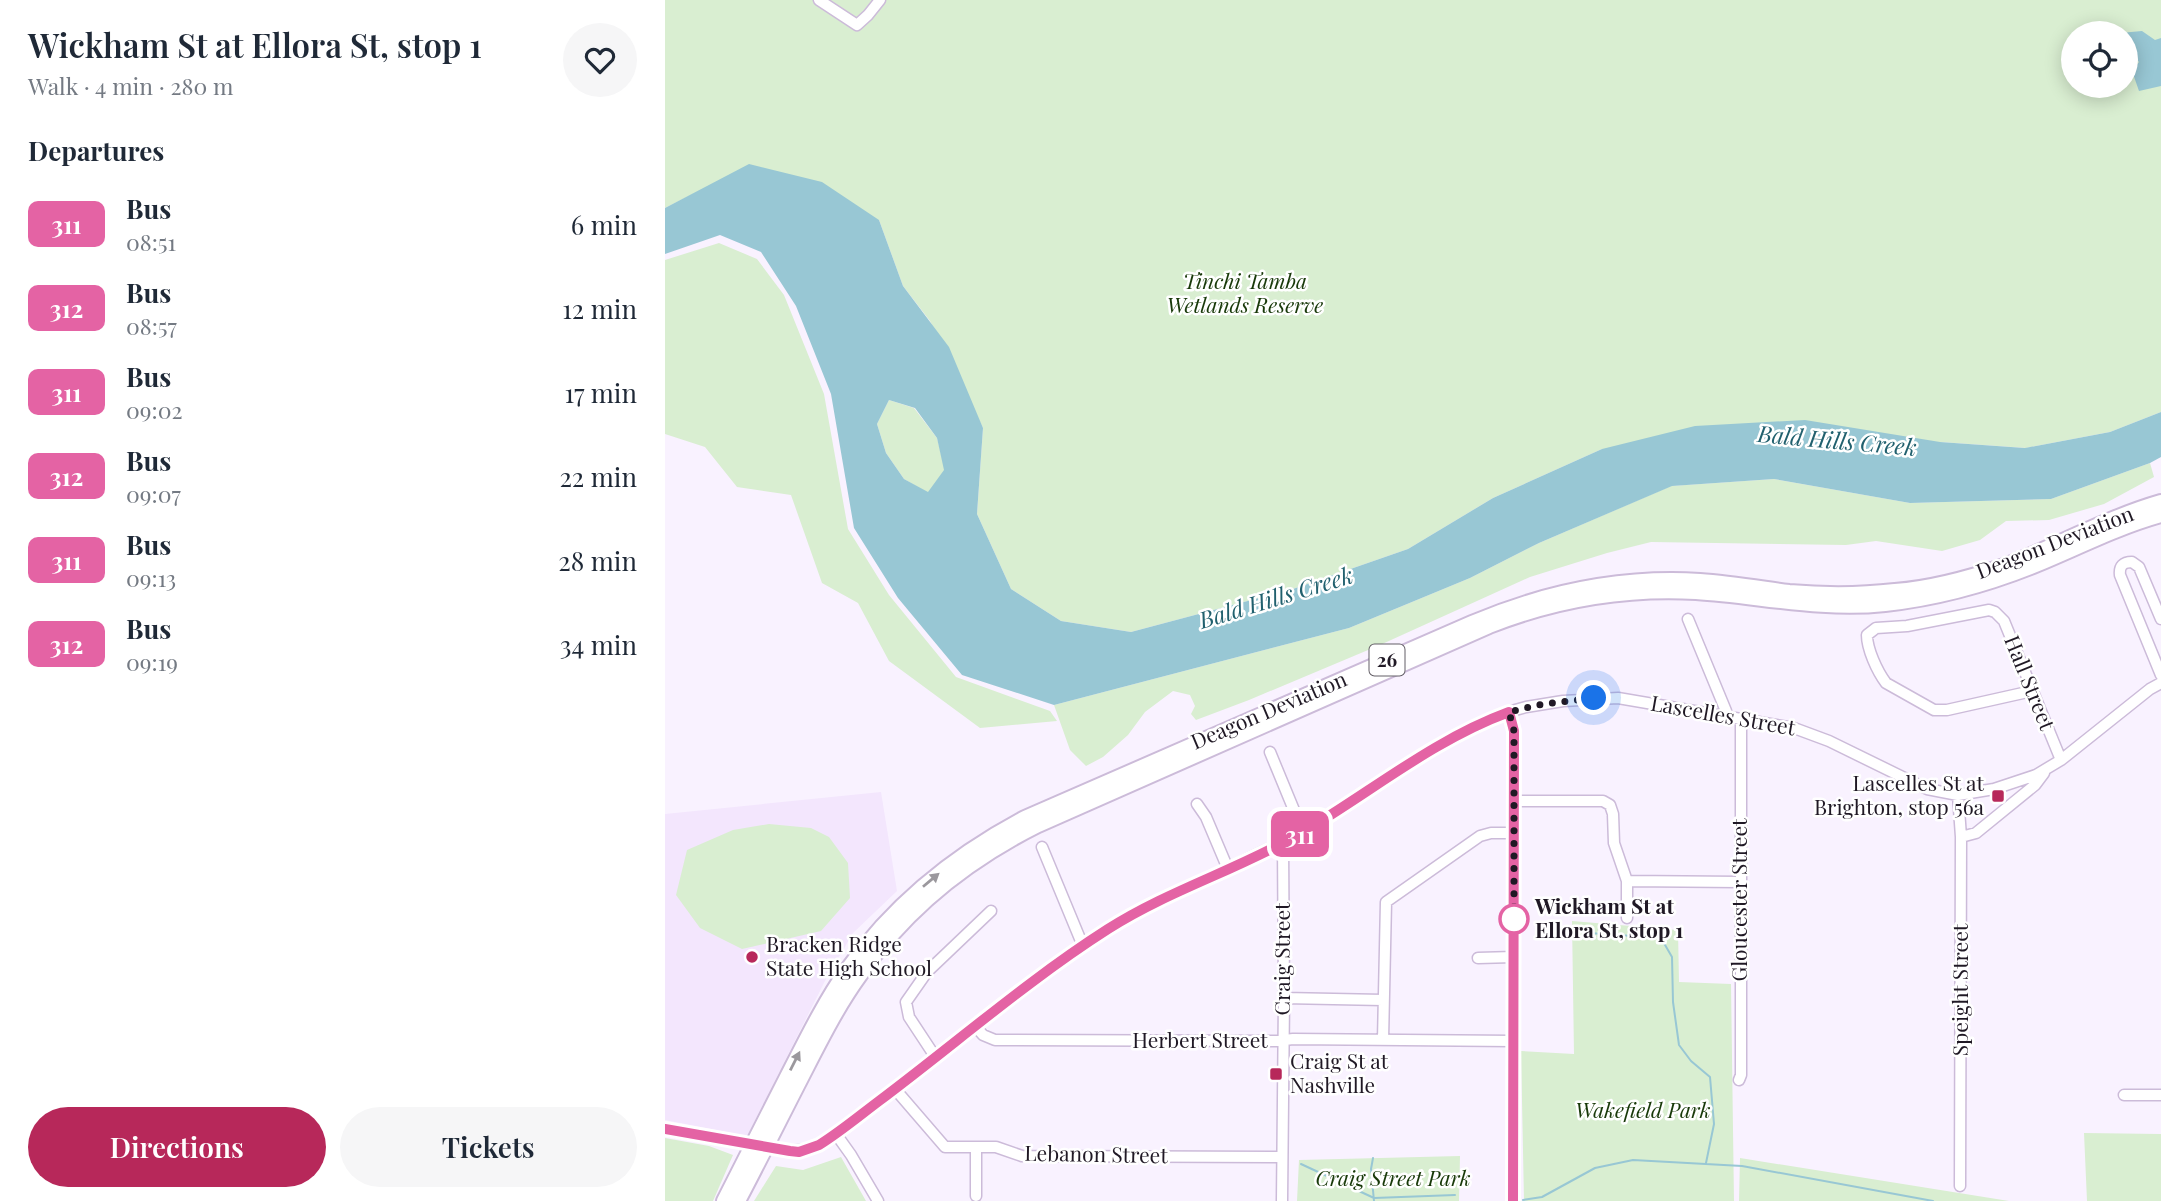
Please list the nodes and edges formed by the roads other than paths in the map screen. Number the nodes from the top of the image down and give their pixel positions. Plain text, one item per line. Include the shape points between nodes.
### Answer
1 (819, 0) edge
2 (880, 0) edge
3 (2161, 502) edge
4 (2161, 515) edge
5 (1688, 619) dead end
6 (2161, 619) edge
7 (2161, 675) edge
8 (2161, 683) edge
9 (2032, 691) junction
10 (1509, 712) junction
11 (1725, 716) junction
12 (1741, 719) junction
13 (1270, 752) dead end
14 (2061, 760) junction
15 (2049, 767) junction
16 (1958, 794) junction
17 (1514, 801) junction
18 (1197, 804) dead end
19 (1303, 832) junction
20 (1514, 833) junction
21 (1961, 837) junction
22 (1283, 843) junction
23 (1042, 847) dead end
24 (1228, 869) junction
25 (1627, 881) junction
26 (1740, 882) junction
27 (991, 911) dead end
28 (1627, 918) dead end
29 (1083, 946) junction
30 (1513, 957) junction
31 (1478, 958) dead end
32 (1284, 999) junction
33 (1383, 1000) junction
34 (976, 1027) junction
35 (1283, 1040) junction
36 (1383, 1040) junction
37 (1513, 1041) junction
38 (936, 1058) junction
39 (1739, 1080) dead end
40 (895, 1089) junction
41 (2124, 1095) dead end
42 (2161, 1095) edge
43 (665, 1129) edge
44 (836, 1133) junction
45 (976, 1148) junction
46 (1282, 1157) junction
47 (1961, 1186) dead end
48 (976, 1196) dead end
49 (724, 1201) edge
50 (739, 1201) edge
51 (878, 1201) edge
52 (1282, 1201) edge
53 (1513, 1201) edge

1 - 2 street via 857,25
49 -> 3 highway, Deagon Deviation / 26 via 820,1013 862,950 939,873 1025,818 1472,622 1553,594 1659,580 1825,594 1921,588 2005,565
4 - 50 highway, Deagon Deviation / 26 via 2002,578 1907,601 1835,606 1655,592 1602,596 1534,610 1038,825 997,847 943,886 875,955 833,1017
5 - 11 street
6 - 7 street via 2139,567 2123,563 2119,575
8 - 14 street, Lascelles Street
9 - 9 street, Hall Street via 1934,710 1881,676 1867,643 1870,632 1995,612 2004,621
9 - 14 street, Hall Street
10 - 11 street, Lascelles Street via 1606,698
10 - 17 street via 1514,731
10 - 19 street, Lascelles Street via 1437,746
11 - 12 street, Lascelles Street
12 - 16 street, Lascelles Street via 1805,731 1927,789
12 - 26 street, Gloucester Street
13 - 19 street
14 - 15 street, Lascelles Street
15 - 16 street, Lascelles Street via 2021,781
15 - 21 street via 2035,785 1976,833
16 - 21 street, Speight Street
17 - 20 street
17 - 25 street via 1613,803 1614,843
18 - 24 street
19 - 22 street, Lascelles Street
20 - 30 street
20 - 33 street via 1480,836 1386,902
21 - 47 street, Speight Street
22 - 24 street, Lascelles Street
22 - 32 street, Craig Street
23 - 29 street
24 - 29 street, Lascelles Street via 1137,912
25 - 26 street
25 - 28 street
26 - 39 street, Gloucester Street
27 - 38 street via 927,972 906,1002 909,1017
29 - 34 street, Lascelles Street
30 - 31 street
30 - 37 street
32 - 33 street
32 - 35 street, Craig Street
33 - 36 street
34 - 35 street, Herbert Street via 995,1040
34 - 38 street, Lascelles Street
35 - 36 street, Herbert Street
35 - 46 street, Craig Street
36 - 37 street, Herbert Street
37 - 53 street
38 - 40 street, Lascelles Street
40 - 44 street, Lascelles Street
40 - 45 street, Lebanon Street via 945,1147
41 - 42 street
43 - 44 street, Lascelles Street, bridge via 799,1152
44 - 51 street
45 - 46 street, Lebanon Street via 1002,1148 1022,1156
45 - 48 street
46 - 52 street, Craig Street

